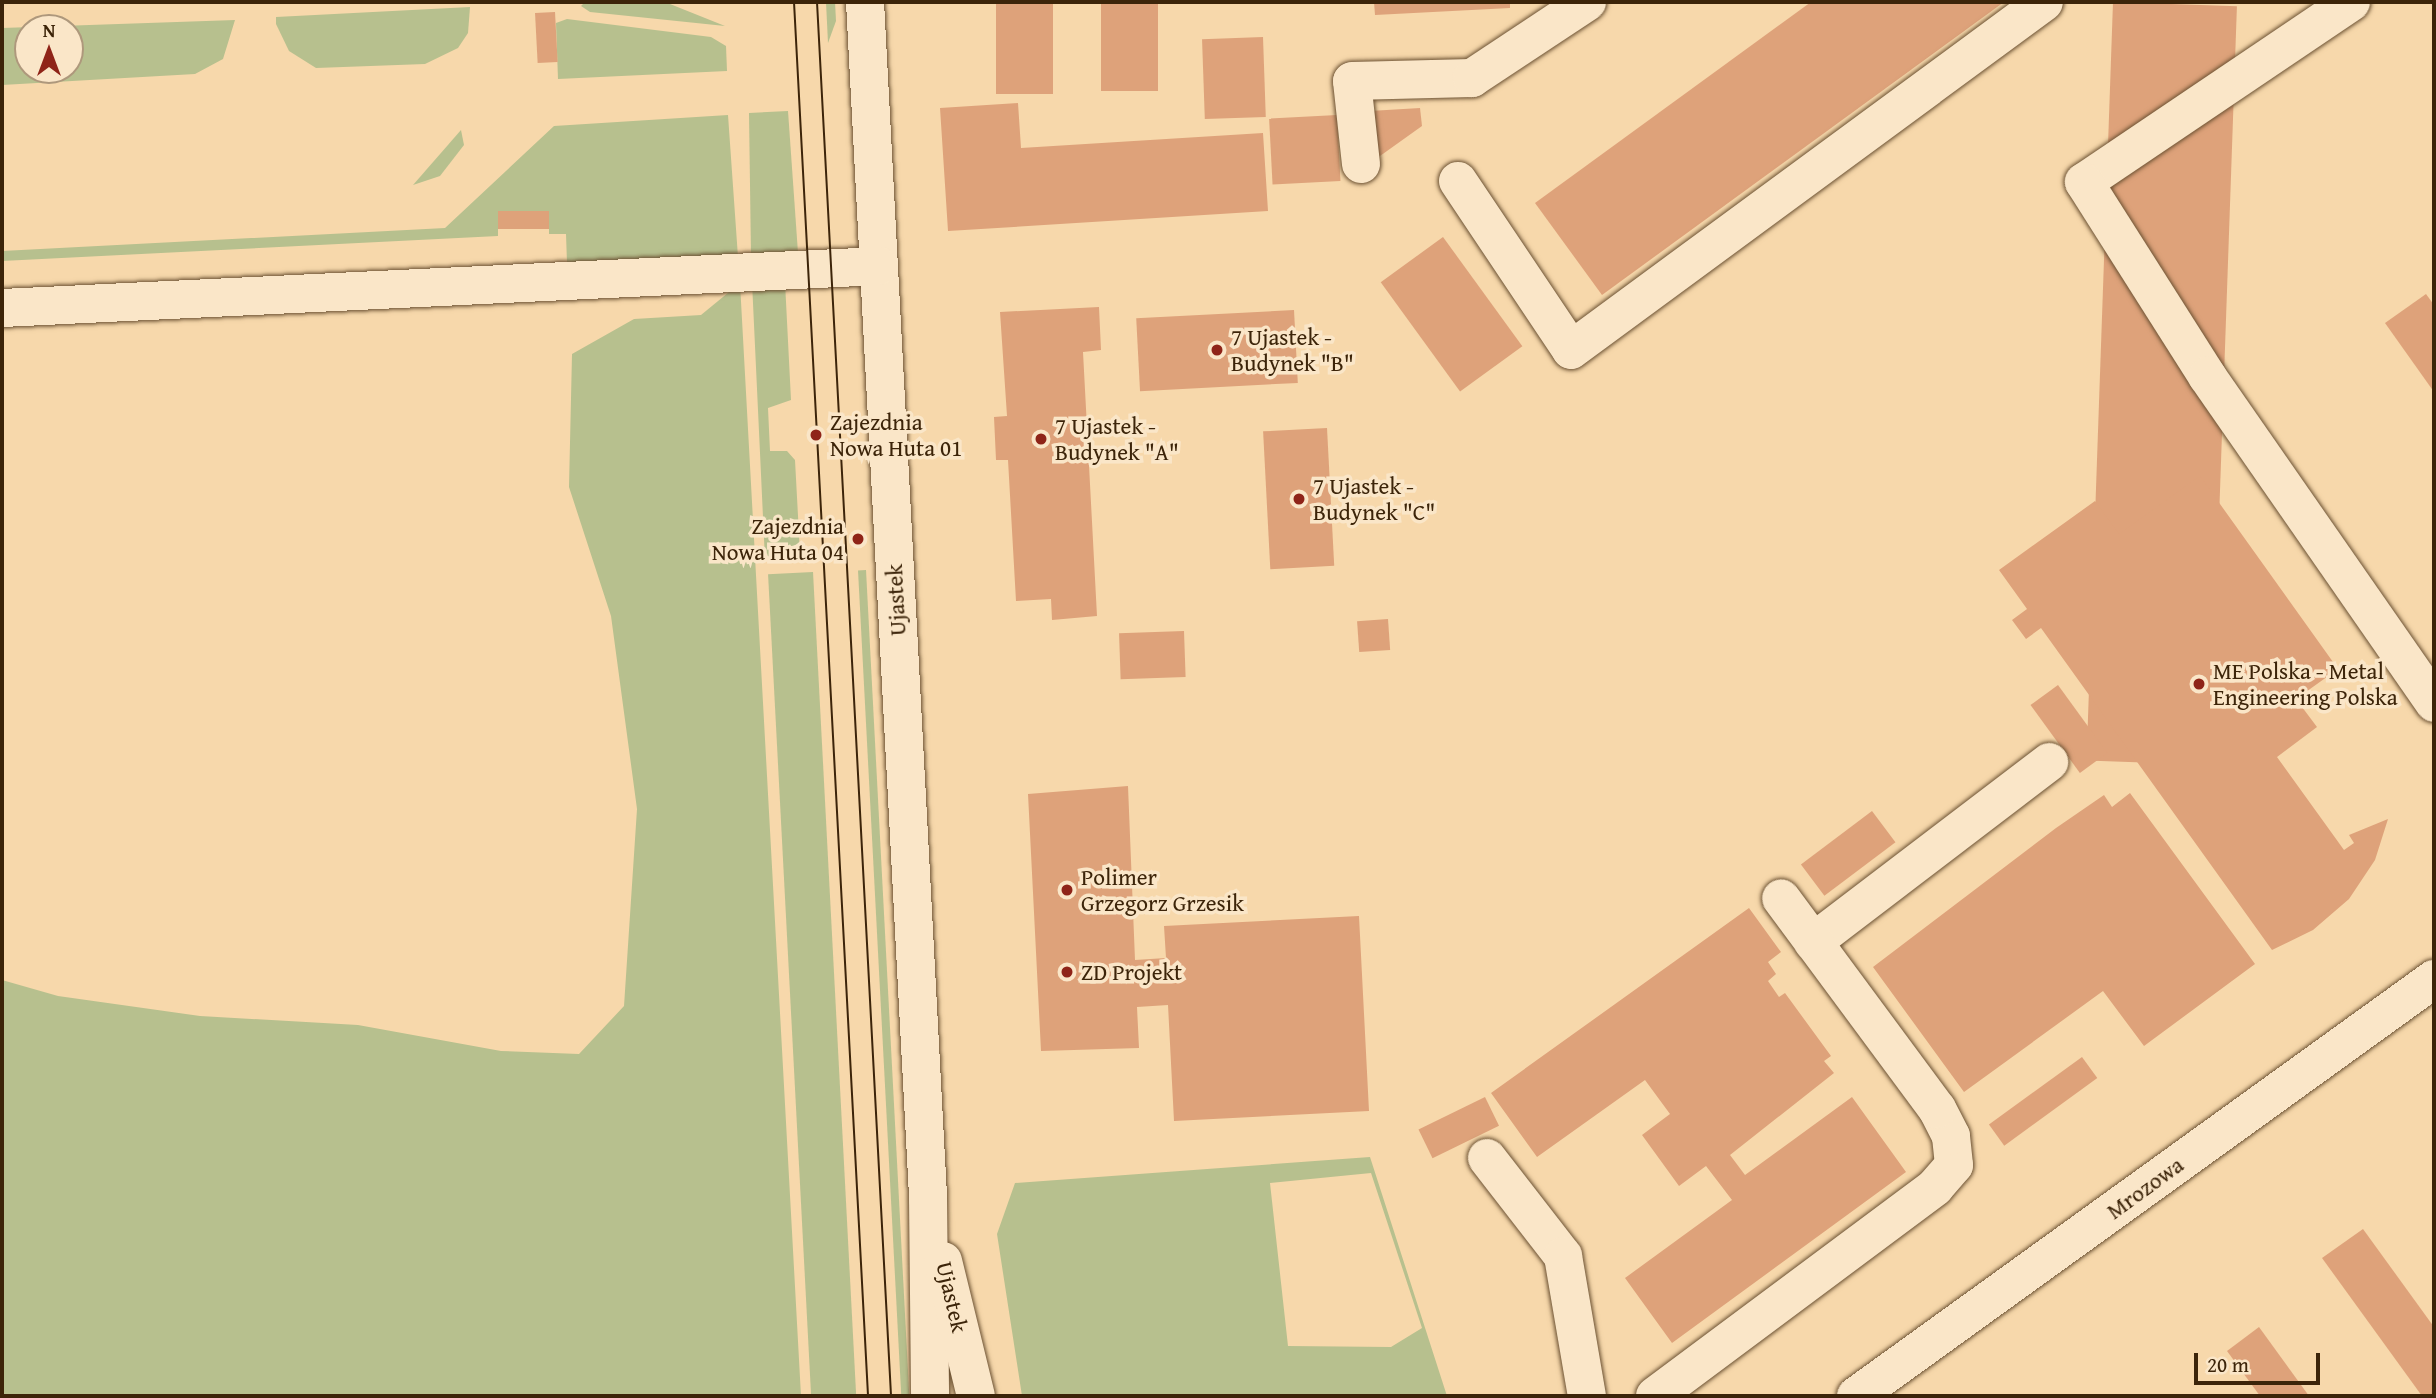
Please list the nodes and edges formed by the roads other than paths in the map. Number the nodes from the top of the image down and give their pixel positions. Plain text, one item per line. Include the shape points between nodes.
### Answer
1 (865, 2) edge
2 (1587, 2) edge
3 (2044, 2) edge
4 (2351, 2) edge
5 (1361, 164) dead end
6 (1458, 181) dead end
7 (879, 266) junction
8 (2, 309) edge
9 (2434, 704) edge
10 (2049, 762) dead end
11 (1781, 898) dead end
12 (1813, 942) junction
13 (2434, 979) edge
14 (1487, 1158) dead end
15 (929, 1198) junction
16 (930, 1396) edge
17 (976, 1396) edge
18 (1587, 1396) edge
19 (1655, 1396) edge
20 (1856, 1396) edge

1 - 7 street, Ujastek
2 - 5 street via 1472,78 1352,81
3 - 6 street via 1571,350
4 - 9 street via 2084,182 2207,376
7 - 8 street
7 - 15 street, Ujastek
10 - 12 street
11 - 12 street
12 - 19 street via 1937,1109 1951,1136 1954,1166 1935,1187
13 - 20 street, Mrozowa
14 - 18 street via 1563,1256
15 - 16 street, Ujastek
15 - 17 street, Ujastek

